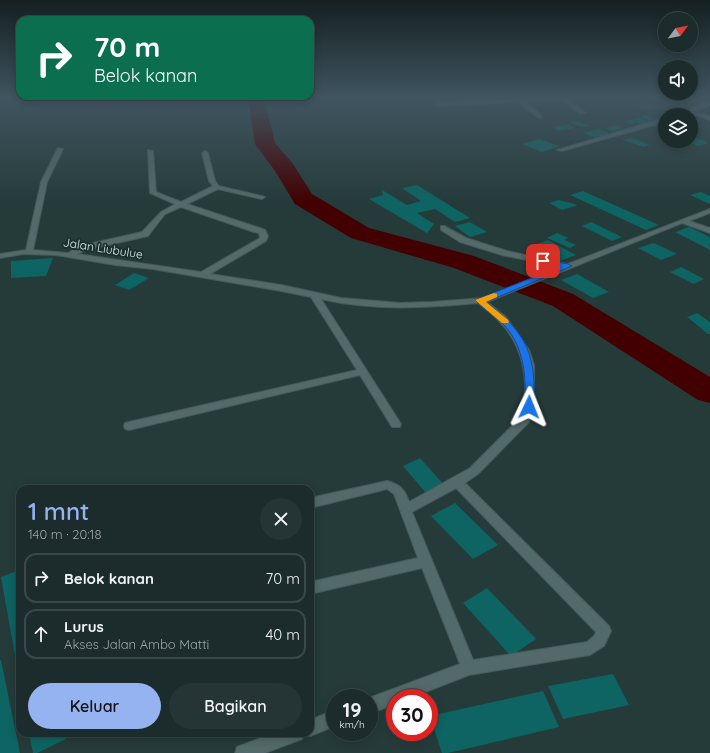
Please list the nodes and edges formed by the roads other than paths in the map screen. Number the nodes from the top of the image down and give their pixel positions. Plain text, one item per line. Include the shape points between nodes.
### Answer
1 (623, 132) edge
2 (60, 148) dead end
3 (560, 150) dead end
4 (150, 151) dead end
5 (205, 153) dead end
6 (217, 187) junction
7 (262, 197) dead end
8 (180, 204) junction
9 (710, 211) edge
10 (682, 221) junction
11 (444, 228) dead end
12 (710, 231) edge
13 (29, 252) junction
14 (70, 255) junction
15 (0, 256) edge
16 (568, 266) junction
17 (202, 275) junction
18 (315, 296) junction
19 (479, 300) junction
20 (362, 372) junction
21 (396, 424) dead end
22 (129, 426) dead end
23 (457, 482) junction
24 (314, 502) edge
25 (406, 510) junction
26 (426, 562) junction
27 (314, 587) edge
28 (469, 668) junction
29 (378, 703) edge
30 (326, 722) edge
31 (314, 726) edge
32 (285, 737) edge
33 (243, 753) edge

1 - 3 street
2 - 13 street via 44,182
4 - 8 street via 153,194
5 - 6 street via 212,181
6 - 7 street
6 - 8 street
8 - 14 street via 163,213 145,234 83,248
8 - 17 street via 257,230 264,236 263,239
9 - 10 street, Jalan Liubulue
10 - 12 street
10 - 16 street, Jalan Liubulue
11 - 16 street via 463,240
13 - 14 street, Jalan Liubulue
13 - 15 street, Jalan Liubulue
14 - 17 street, Jalan Liubulue via 115,264
16 - 19 street, Jalan Liubulue via 485,300
17 - 18 street, Jalan Liubulue
18 - 19 street, Jalan Liubulue via 400,306
18 - 20 street
19 - 23 street via 503,319 524,350 529,365 529,407 525,420 474,471
20 - 21 street
20 - 22 street
23 - 25 street
23 - 28 street via 604,631 600,641 590,648
24 - 25 street via 387,485 395,487 400,492
25 - 26 street
26 - 27 street
26 - 28 street
28 - 29 street
30 - 31 street
32 - 33 street

